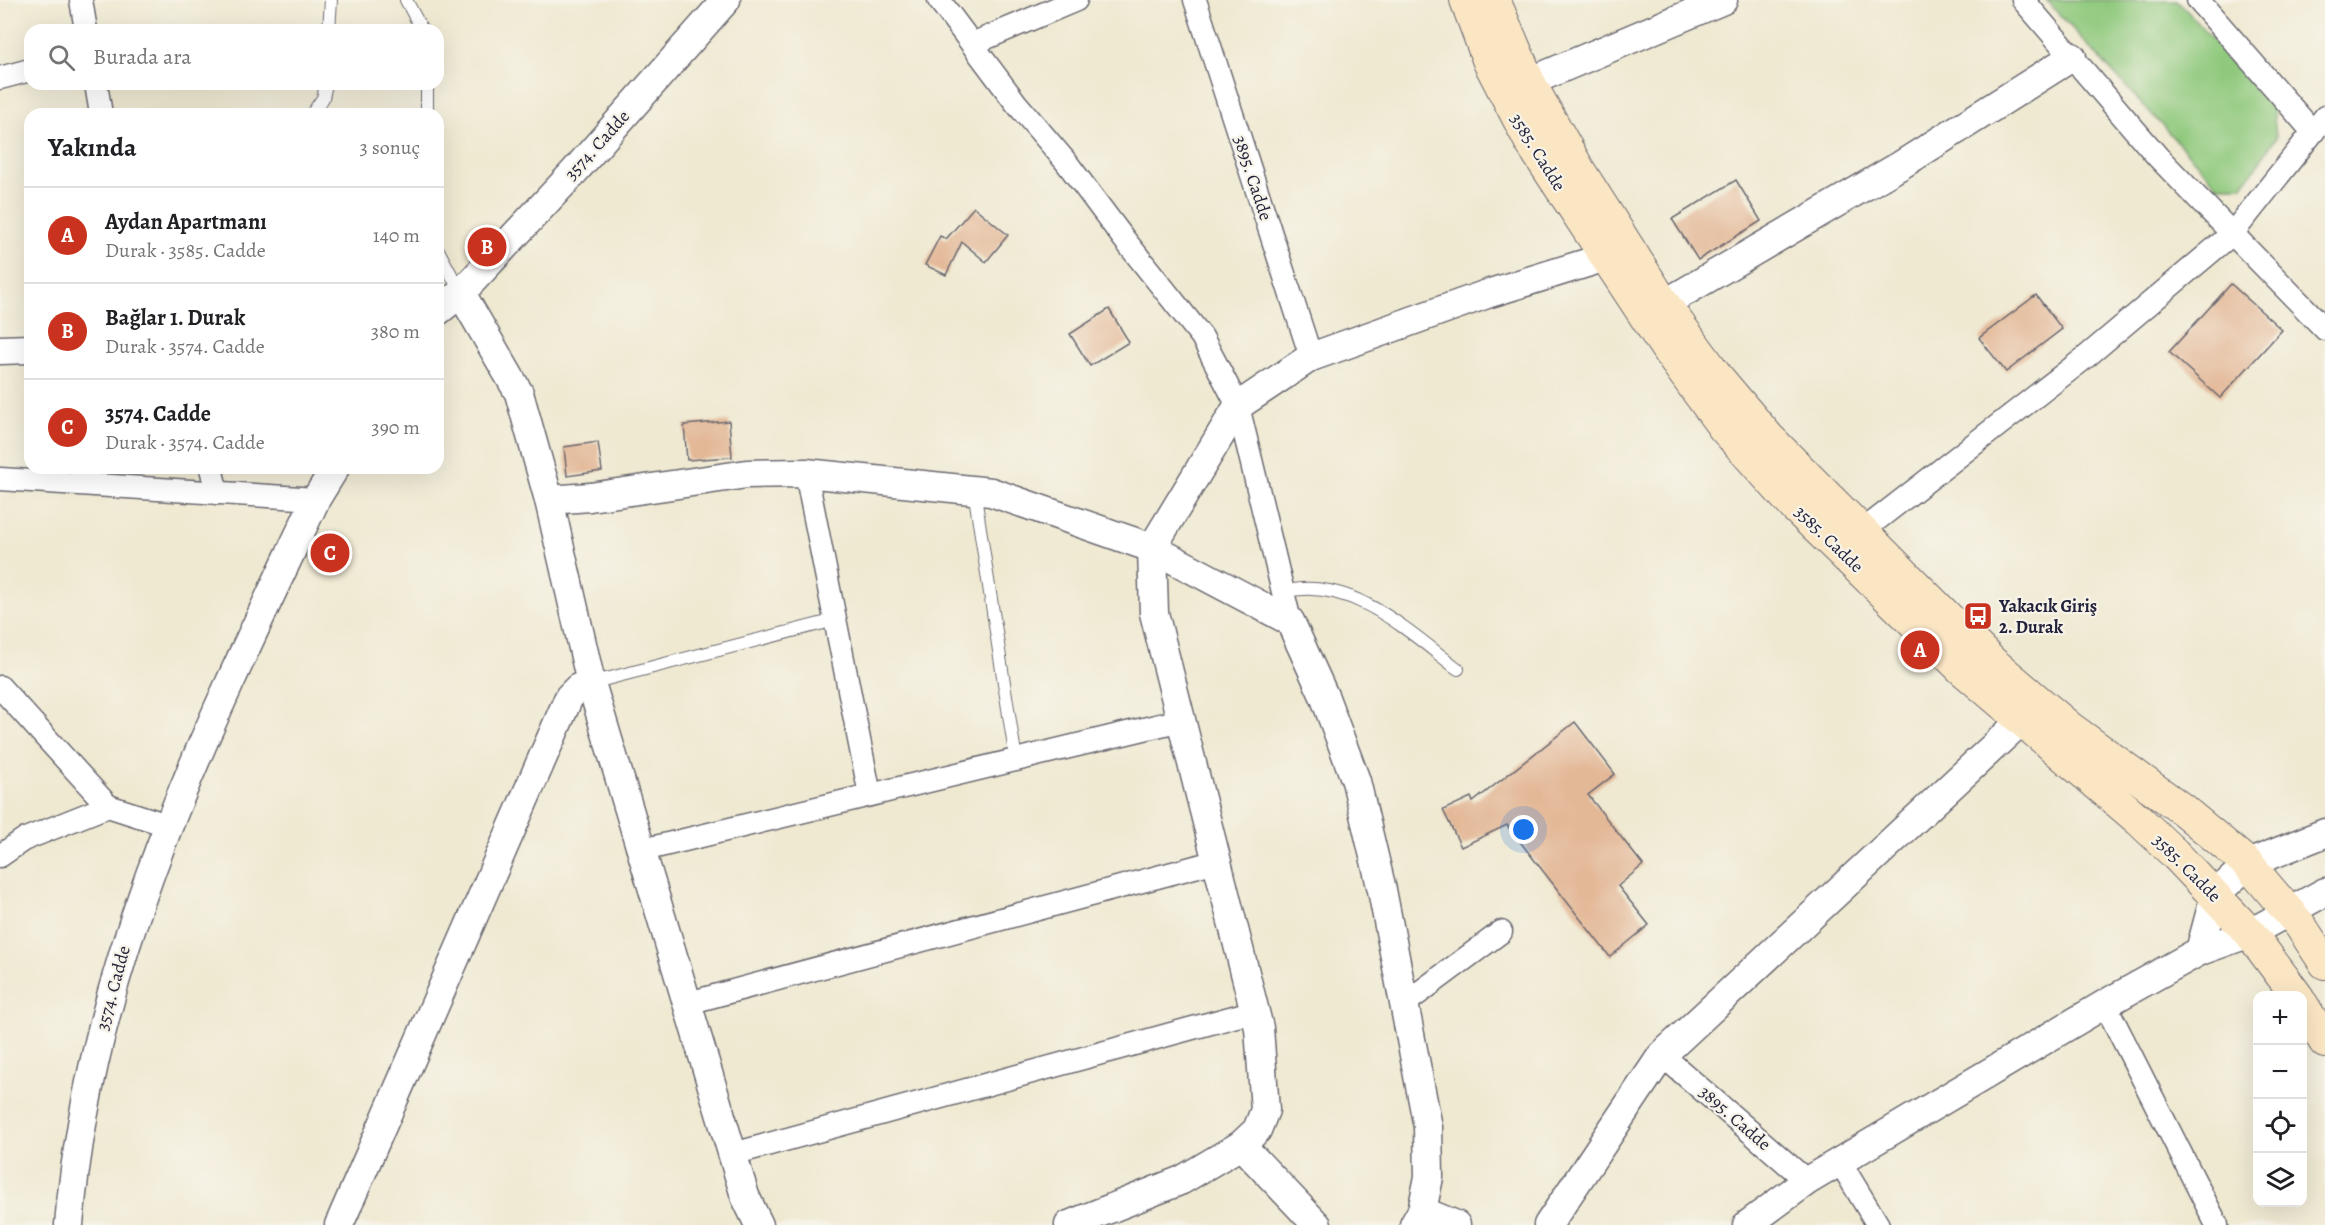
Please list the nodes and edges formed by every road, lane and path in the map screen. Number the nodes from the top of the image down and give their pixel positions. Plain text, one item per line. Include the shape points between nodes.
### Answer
1 (81, 0) edge
2 (331, 0) edge
3 (406, 0) edge
4 (726, 0) edge
5 (939, 0) edge
6 (1076, 0) edge
7 (1195, 0) edge
8 (1466, 0) edge
9 (1494, 0) edge
10 (1723, 0) edge
11 (2023, 0) edge
12 (2199, 0) edge
13 (706, 12) edge
14 (85, 24) edge
15 (329, 24) edge
16 (419, 24) edge
17 (972, 44) junction
18 (2072, 57) junction
19 (24, 72) edge
20 (0, 78) edge
21 (1529, 82) junction
22 (97, 90) edge
23 (325, 90) edge
24 (427, 90) edge
25 (100, 108) edge
26 (316, 108) edge
27 (427, 108) edge
28 (2319, 124) edge
29 (2232, 234) junction
30 (1606, 257) junction
31 (444, 261) edge
32 (461, 293) junction
33 (1664, 304) junction
34 (444, 306) edge
35 (2325, 330) edge
36 (24, 348) edge
37 (0, 350) edge
38 (1311, 357) junction
39 (1238, 406) junction
40 (806, 473) junction
41 (212, 474) edge
42 (331, 474) edge
43 (0, 478) edge
44 (974, 490) junction
45 (217, 493) junction
46 (316, 499) junction
47 (549, 500) junction
48 (1861, 532) junction
49 (1152, 548) junction
50 (1283, 592) junction
51 (835, 620) junction
52 (1290, 621) junction
53 (1458, 669) dead end
54 (591, 683) junction
55 (0, 687) edge
56 (1181, 720) junction
57 (2021, 721) junction
58 (1016, 760) junction
59 (870, 795) junction
60 (108, 806) junction
61 (167, 825) junction
62 (2325, 833) edge
63 (643, 850) junction
64 (0, 856) edge
65 (1217, 861) junction
66 (2248, 864) junction
67 (2325, 892) edge
68 (2215, 895) junction
69 (2288, 910) junction
70 (1501, 932) dead end
71 (2250, 933) junction
72 (2200, 951) junction
73 (2325, 963) edge
74 (2293, 991) edge
75 (688, 1003) junction
76 (1404, 1004) junction
77 (2105, 1004) junction
78 (1255, 1011) junction
79 (2307, 1012) edge
80 (2325, 1042) edge
81 (1662, 1054) junction
82 (1241, 1145) junction
83 (733, 1154) junction
84 (1840, 1162) junction
85 (1807, 1180) junction
86 (1418, 1218) edge
87 (69, 1225) edge
88 (339, 1225) edge
89 (759, 1225) edge
90 (1069, 1225) edge
91 (1317, 1225) edge
92 (1456, 1225) edge
93 (1548, 1225) edge
94 (1747, 1225) edge
95 (1878, 1225) edge
96 (2217, 1225) edge

1 - 14 street
2 - 15 lane
3 - 16 lane
4 - 13 street, 3574. Cadde
5 - 17 street
6 - 17 street
7 - 38 street, 3895. Cadde
8 - 30 main road, 3585. Cadde via 1512,111
9 - 21 main road, 3585. Cadde
10 - 21 street
11 - 18 street
12 - 28 street
13 - 32 street, 3574. Cadde via 574,172
17 - 39 street via 1202,336
18 - 29 street via 2158,157
18 - 33 street via 1900,165
19 - 20 street
21 - 33 main road, 3585. Cadde via 1579,170
22 - 25 street
23 - 26 lane
24 - 27 lane
28 - 29 street
29 - 35 street
29 - 48 street via 2086,357
30 - 38 street via 1487,294
30 - 57 main road, 3585. Cadde via 1691,383 1753,462 1962,669
31 - 32 lane
32 - 34 street, 3574. Cadde
32 - 47 street via 519,393
33 - 48 main road, 3585. Cadde via 1769,438
36 - 37 street
38 - 39 street
39 - 49 street
39 - 50 street
40 - 44 street
40 - 47 street via 747,474
40 - 51 street
41 - 45 street
42 - 46 street, 3574. Cadde
43 - 45 street
44 - 49 street via 991,492
44 - 58 lane
45 - 46 street
46 - 61 street, 3574. Cadde via 215,711
47 - 54 street
48 - 66 main road, 3585. Cadde via 2032,697 2220,838
49 - 52 street
49 - 56 street via 1154,613
50 - 52 street
50 - 53 lane via 1312,588 1341,594 1385,614
51 - 54 lane
51 - 59 street
52 - 76 street via 1356,781
54 - 63 street
54 - 88 street via 569,697
55 - 60 street
56 - 58 street
56 - 65 street
57 - 68 main road, 3585. Cadde via 2139,820
57 - 81 street
58 - 59 street
59 - 63 street
60 - 61 street
60 - 64 street via 23,840
61 - 87 street, 3574. Cadde via 127,936 88,1082
62 - 66 street
63 - 75 street
65 - 75 street
65 - 78 street
66 - 68 street
66 - 69 main road, 3585. Cadde
67 - 69 street
68 - 71 main road, 3585. Cadde
68 - 72 street
69 - 71 street
69 - 73 main road, 3585. Cadde
70 - 76 street
71 - 72 street
71 - 74 main road, 3585. Cadde
72 - 77 street
75 - 83 street
76 - 86 street via 1428,1127 1429,1177
77 - 84 street
77 - 96 street
78 - 82 street via 1265,1110 1257,1130
78 - 83 street
79 - 80 main road
81 - 85 street, 3895. Cadde
81 - 93 street
82 - 90 street via 1182,1180
82 - 91 street
83 - 89 street
84 - 85 street
84 - 95 street
85 - 94 street
86 - 92 street

